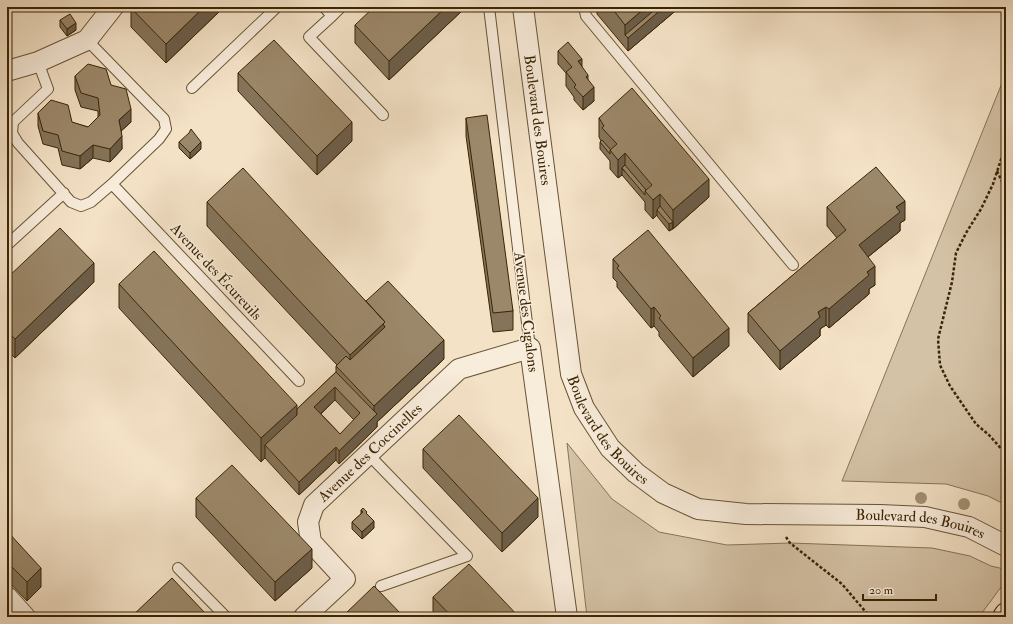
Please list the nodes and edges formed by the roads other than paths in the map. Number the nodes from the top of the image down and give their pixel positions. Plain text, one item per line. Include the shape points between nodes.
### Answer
1 (113, 7) edge
2 (277, 7) edge
3 (324, 7) edge
4 (341, 7) edge
5 (489, 7) edge
6 (523, 7) edge
7 (584, 7) edge
8 (332, 16) junction
9 (87, 40) junction
10 (38, 62) junction
11 (7, 71) edge
12 (192, 88) dead end
13 (383, 115) dead end
14 (112, 184) junction
15 (64, 194) junction
16 (7, 245) edge
17 (793, 265) dead end
18 (530, 348) junction
19 (299, 381) dead end
20 (368, 454) junction
21 (1006, 546) edge
22 (178, 568) dead end
23 (381, 586) dead end
24 (7, 597) edge
25 (1006, 614) edge
26 (25, 617) edge
27 (226, 617) edge
28 (304, 617) edge
29 (567, 617) edge
30 (1004, 617) edge

1 - 9 street
2 - 12 lane
3 - 8 lane
4 - 8 lane
5 - 18 lane, Avenue des Cigalons
6 - 21 street, Boulevard des Bouires via 571,374 584,408 610,448 636,473 663,493 698,509 746,514 925,517 969,527
7 - 17 lane via 586,16
8 - 13 lane via 309,37
9 - 10 street
9 - 14 lane via 164,119 166,129 159,139
10 - 11 street
10 - 15 lane via 48,90 13,122 12,133
14 - 15 lane via 91,202 81,206 71,202
14 - 19 lane, Avenue des Écureuils
15 - 16 lane
18 - 20 street, Avenue des Coccinelles via 459,369
18 - 29 street, Avenue des Cigalons
20 - 23 lane via 467,556
20 - 28 street, Avenue des Coccinelles via 314,505 308,522 311,542 345,579
22 - 27 lane
24 - 26 street
25 - 30 street

